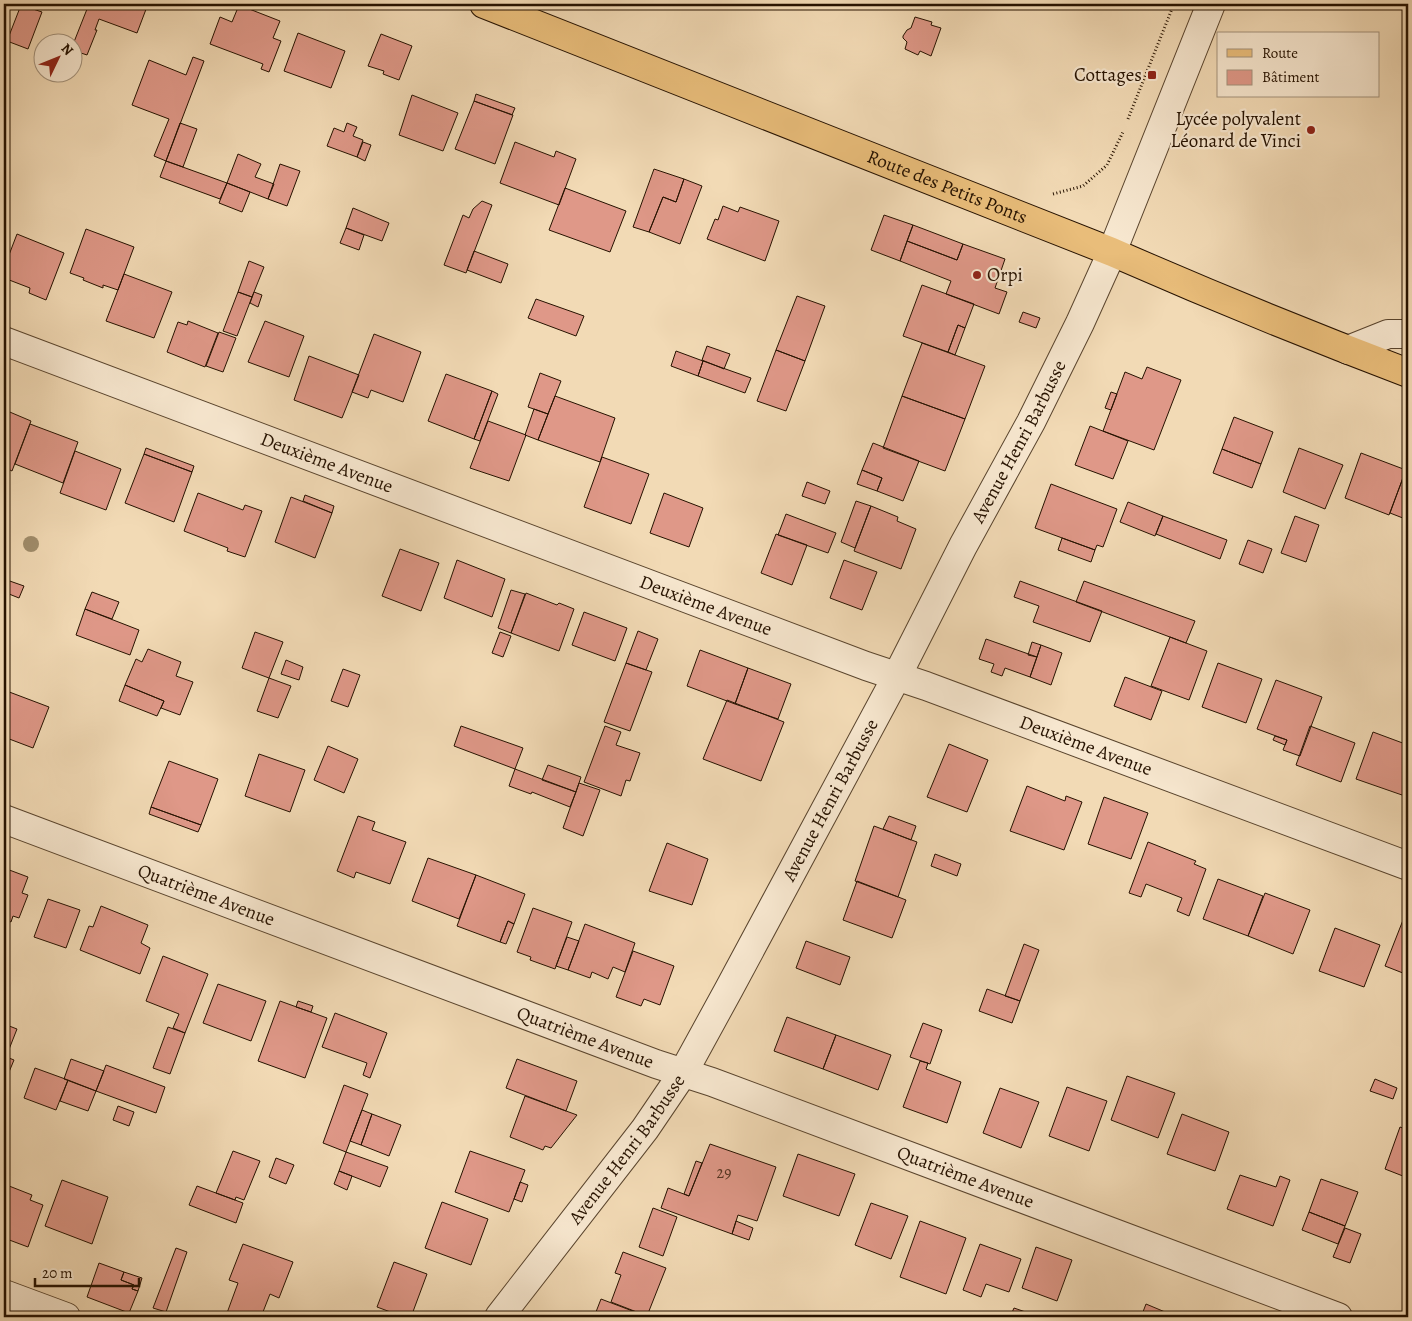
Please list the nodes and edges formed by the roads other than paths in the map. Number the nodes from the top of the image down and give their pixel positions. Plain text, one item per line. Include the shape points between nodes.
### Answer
1 (484, 4) edge
2 (1211, 4) edge
3 (1112, 252) junction
4 (1408, 334) edge
5 (4, 341) edge
6 (1348, 350) junction
7 (1408, 373) edge
8 (897, 676) junction
9 (4, 819) edge
10 (1408, 866) edge
11 (683, 1073) junction
12 (4, 1294) edge
13 (66, 1317) edge
14 (499, 1317) edge
15 (1338, 1317) edge

1 - 3 main road, Route des Petits Ponts
2 - 3 street, Avenue Henri Barbusse
3 - 6 main road, Route des Petits Ponts
3 - 8 street, Avenue Henri Barbusse via 1031,422
4 - 6 street via 1388,334
5 - 8 street, Deuxième Avenue
6 - 7 main road, Route des Petits Ponts
8 - 10 street, Deuxième Avenue
8 - 11 street, Avenue Henri Barbusse
9 - 11 street, Quatrième Avenue
11 - 14 street, Avenue Henri Barbusse via 645,1129
11 - 15 street, Quatrième Avenue
12 - 13 street

